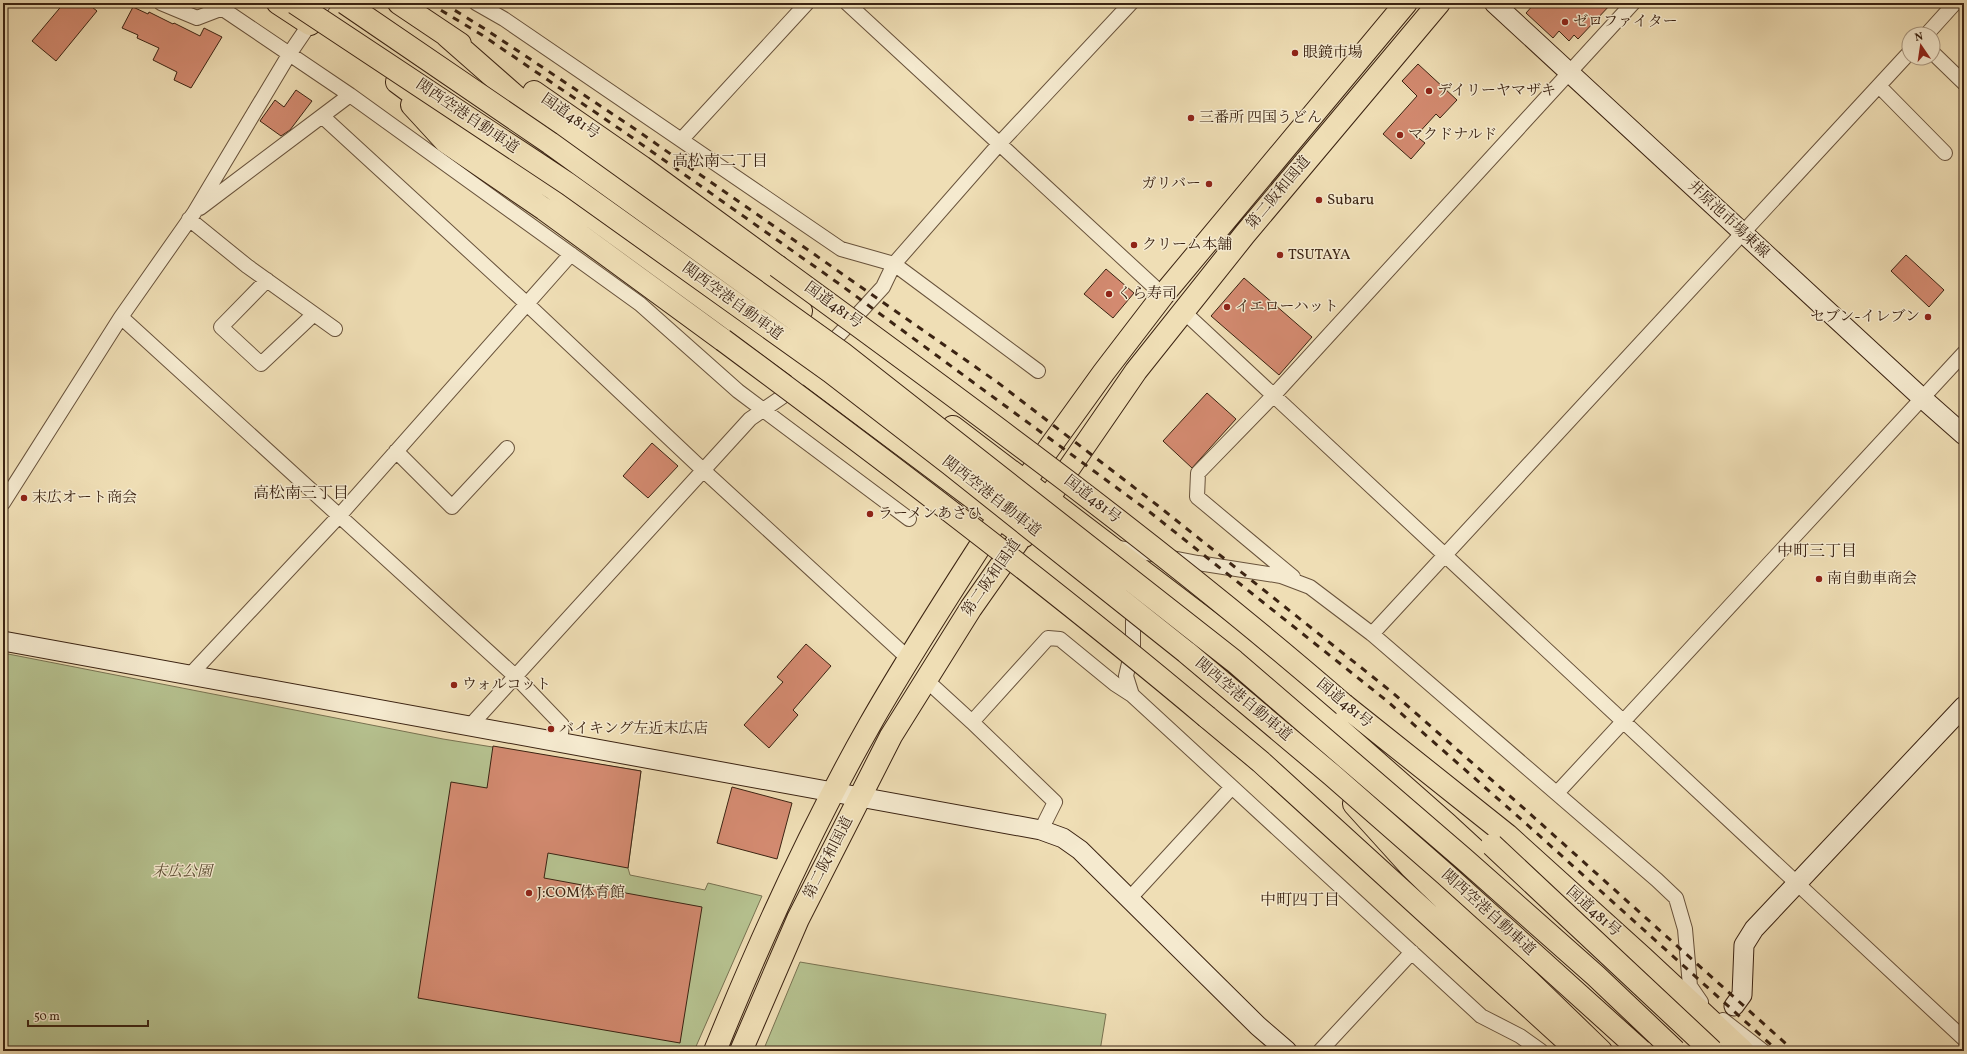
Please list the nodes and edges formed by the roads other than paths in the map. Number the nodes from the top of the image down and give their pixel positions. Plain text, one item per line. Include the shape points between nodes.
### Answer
1 (161, 3) edge
2 (278, 3) edge
3 (295, 3) edge
4 (324, 3) edge
5 (345, 3) edge
6 (399, 3) edge
7 (476, 3) edge
8 (807, 3) edge
9 (847, 3) edge
10 (1131, 3) edge
11 (1406, 3) edge
12 (1439, 3) edge
13 (1494, 3) edge
14 (1633, 3) edge
15 (1955, 3) edge
16 (220, 5) edge
17 (310, 24) junction
18 (1934, 26) edge
19 (447, 36) junction
20 (290, 53) junction
21 (1941, 60) edge
22 (1901, 62) edge
23 (378, 69) junction
24 (1570, 72) junction
25 (1964, 82) edge
26 (1879, 86) junction
27 (350, 95) junction
28 (322, 116) junction
29 (682, 139) junction
30 (1000, 143) junction
31 (1945, 153) dead end
32 (192, 216) junction
33 (1743, 233) junction
34 (571, 254) junction
35 (894, 264) junction
36 (267, 280) junction
37 (1163, 295) junction
38 (527, 304) junction
39 (1183, 311) junction
40 (314, 314) junction
41 (121, 317) junction
42 (335, 329) dead end
43 (836, 338) junction
44 (1964, 352) edge
45 (1038, 371) dead end
46 (805, 372) junction
47 (1273, 396) junction
48 (1922, 398) junction
49 (763, 410) junction
50 (1964, 434) edge
51 (508, 448) dead end
52 (396, 451) junction
53 (703, 470) junction
54 (1025, 482) junction
55 (1048, 500) junction
56 (3, 503) edge
57 (339, 516) junction
58 (999, 517) junction
59 (909, 519) dead end
60 (1022, 535) junction
61 (1108, 546) junction
62 (1443, 555) junction
63 (1300, 583) junction
64 (1133, 621) junction
65 (1372, 634) junction
66 (3, 641) edge
67 (908, 658) junction
68 (190, 675) junction
69 (514, 675) junction
70 (925, 679) junction
71 (1132, 695) junction
72 (1964, 706) edge
73 (972, 722) junction
74 (1623, 722) junction
75 (470, 726) junction
76 (1370, 727) junction
77 (560, 742) junction
78 (1354, 742) junction
79 (1261, 762) junction
80 (1232, 787) junction
81 (1340, 789) junction
82 (833, 792) junction
83 (1557, 793) junction
84 (860, 797) junction
85 (1040, 830) junction
86 (1492, 845) junction
87 (1797, 884) junction
88 (1130, 898) junction
89 (1471, 927) junction
90 (1412, 952) junction
91 (1734, 1006) dead end
92 (1964, 1039) edge
93 (715, 1051) edge
94 (741, 1051) edge
95 (1287, 1051) edge
96 (1320, 1051) edge
97 (1541, 1051) edge
98 (1578, 1051) edge
99 (1601, 1051) edge
100 (1627, 1051) edge
101 (1641, 1051) edge
102 (1675, 1051) edge
103 (1690, 1051) edge
104 (1712, 1051) edge
105 (1743, 1051) edge
106 (1763, 1051) edge

1 - 16 street via 197,18
2 - 17 highway
3 - 101 highway, 関西空港自動車道, bridge via 568,184 831,372 950,464 1186,652 1332,775
4 - 17 street
5 - 102 highway, 関西空港自動車道, bridge via 550,143 842,353 1209,641 1464,859 1596,976
6 - 19 highway, 国道481号
7 - 29 street via 504,19
8 - 29 street
9 - 30 street
10 - 30 street
11 - 37 highway, 第二阪和国道
12 - 39 highway, 第二阪和国道
13 - 24 street, 井原池市場東線
14 - 24 street
15 - 18 street
16 - 20 street via 266,39
17 - 20 street
17 - 23 highway
19 - 43 highway via 521,101 636,184
19 - 76 highway, 国道481号, bridge via 636,163 940,385 1099,505 1270,641
20 - 27 street
20 - 32 street
21 - 25 street
22 - 26 street
23 - 46 highway via 443,116 554,189
23 - 79 highway, bridge via 446,142 544,209 885,461 1036,578
24 - 33 street, 井原池市場東線
24 - 47 street
26 - 31 street
26 - 33 street
27 - 28 street
27 - 34 street
28 - 32 street
28 - 38 street
29 - 35 street via 841,249
30 - 35 street
30 - 37 street
32 - 36 street via 247,266
32 - 41 street
33 - 48 street, 井原池市場東線
33 - 62 street
34 - 38 street
34 - 49 street via 640,304
35 - 43 street via 883,287
35 - 45 street
36 - 40 street
36 - 40 street via 221,327 262,364
37 - 54 highway, 第二阪和国道
38 - 52 street
38 - 53 street
39 - 47 street
39 - 55 highway, 第二阪和国道 via 1136,370
40 - 42 street
41 - 56 street
41 - 57 street
43 - 46 street
43 - 54 highway
44 - 48 street
46 - 49 street via 782,397
46 - 58 highway
47 - 62 street
47 - 63 street via 1198,473 1197,497
48 - 50 street, 井原池市場東線
48 - 74 street
49 - 53 street via 750,419
49 - 59 street
51 - 52 street via 452,507
52 - 57 street
53 - 67 street
53 - 69 street
54 - 55 highway
54 - 58 highway, 第二阪和国道
55 - 60 highway, 第二阪和国道
55 - 61 highway
57 - 68 street
57 - 69 street
58 - 60 highway
58 - 67 highway, 第二阪和国道
60 - 64 highway
60 - 70 highway, 第二阪和国道
61 - 63 street via 1281,576
61 - 78 highway via 1271,670
62 - 65 street
62 - 74 street
63 - 65 street via 1310,587
64 - 71 street via 1133,646 1126,676
64 - 81 highway via 1208,676
65 - 83 street
66 - 68 street
67 - 82 highway, 第二阪和国道
68 - 75 street
69 - 75 street
69 - 77 street via 562,725
70 - 73 street
70 - 84 highway, 第二阪和国道 via 891,736
71 - 73 street via 1060,639 1048,638
71 - 80 street
72 - 87 street
73 - 85 street via 1055,802
74 - 83 street
74 - 87 street
75 - 77 street
76 - 86 highway
76 - 105 highway, 国道481号 via 1507,835
77 - 82 street
78 - 86 highway
78 - 103 highway via 1454,830
79 - 89 highway
79 - 98 highway
80 - 88 street
80 - 90 street
81 - 89 highway via 1411,867
81 - 100 highway via 1470,904
82 - 84 street
82 - 93 highway, 第二阪和国道 via 761,942
83 - 106 street via 1676,898 1685,929 1690,986 1698,1000
84 - 85 street
84 - 94 highway, 第二阪和国道 via 798,919
85 - 88 street via 1063,838 1080,850
86 - 104 highway, bridge
87 - 91 street via 1754,929 1744,945 1742,995
87 - 92 street
88 - 95 street via 1258,1026
89 - 99 highway
90 - 96 street
90 - 97 street via 1482,1016 1520,1036

